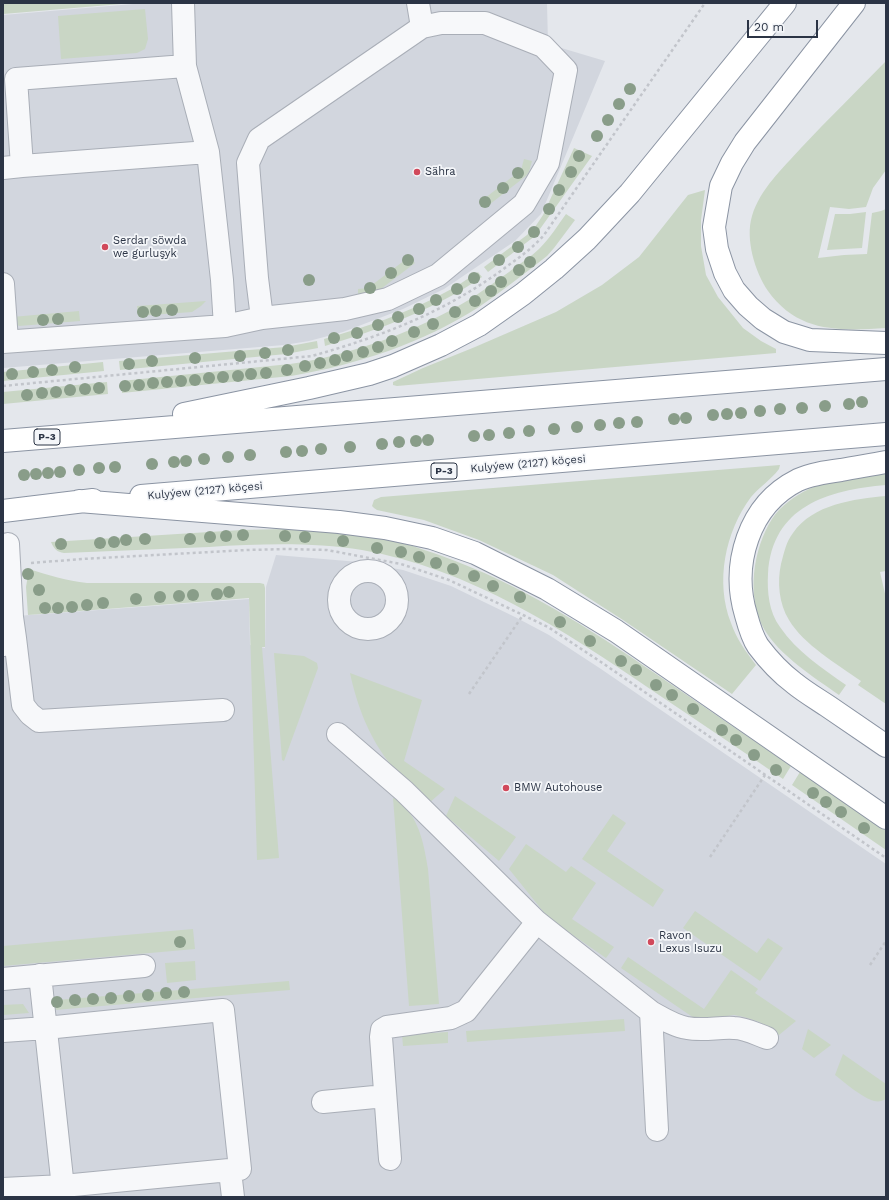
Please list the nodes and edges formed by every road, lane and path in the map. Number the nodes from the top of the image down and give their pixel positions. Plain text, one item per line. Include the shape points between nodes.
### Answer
1 (183, 3) edge
2 (418, 3) edge
3 (785, 3) edge
4 (854, 3) edge
5 (422, 27) junction
6 (185, 66) junction
7 (208, 152) junction
8 (12, 167) edge
9 (3, 284) edge
10 (262, 318) junction
11 (225, 326) junction
12 (5, 341) edge
13 (886, 343) edge
14 (886, 370) edge
15 (91, 434) junction
16 (886, 434) edge
17 (3, 441) edge
18 (886, 462) edge
19 (79, 501) junction
20 (3, 511) edge
21 (9, 554) joint
22 (523, 614) junction
23 (9, 642) edge
24 (469, 694) dead end
25 (223, 710) dead end
26 (338, 734) dead end
27 (886, 746) edge
28 (765, 775) junction
29 (886, 818) edge
30 (710, 857) dead end
31 (886, 858) edge
32 (536, 922) junction
33 (886, 941) edge
34 (870, 965) dead end
35 (144, 966) dead end
36 (40, 975) junction
37 (3, 979) edge
38 (651, 1012) junction
39 (46, 1028) junction
40 (3, 1030) edge
41 (767, 1038) dead end
42 (385, 1096) junction
43 (323, 1102) dead end
44 (657, 1130) dead end
45 (390, 1159) dead end
46 (230, 1171) junction
47 (3, 1189) edge
48 (63, 1192) edge
49 (233, 1197) edge

1 - 6 street
2 - 5 street
3 - 15 highway via 608,217 587,239 523,294 479,324 441,345 369,374
4 - 13 highway via 738,152 721,186 714,227 717,249 734,290 763,319 784,332 810,340
5 - 10 street via 259,139 248,163
5 - 10 street via 441,23 485,23 543,46 566,70 548,163 524,204 438,275 388,299 345,309
6 - 7 street
6 - 8 street via 16,79
7 - 8 street
7 - 11 street
9 - 12 street
10 - 11 street
11 - 12 street
14 - 15 highway, P-3
15 - 17 highway, P-3
16 - 19 highway, Kulyýew (2127) köçesi / P-3
18 - 27 highway via 814,474 780,491 753,524 745,544 740,584 750,630 758,646 773,663 793,682
19 - 20 highway, Kulyýew (2127) köçesi / P-3
19 - 29 highway via 385,528 432,538 475,553 547,589 616,631
21 - 22 path via 82,559 247,550 327,550 401,564 449,580
21 - 23 street via 12,617
22 - 24 path
22 - 28 path via 548,627 601,662
23 - 25 street via 23,705 39,721
26 - 32 street via 404,791
28 - 30 path
28 - 31 path
32 - 38 street
32 - 42 street via 466,1011 451,1018 387,1027 382,1030
33 - 34 path
35 - 36 street
36 - 37 street
36 - 39 street
38 - 41 street via 687,1028 735,1028
38 - 44 street
39 - 40 street
39 - 46 street via 223,1010 240,1169
39 - 48 street
42 - 43 street
42 - 45 street
46 - 48 street
46 - 49 street
47 - 48 street

